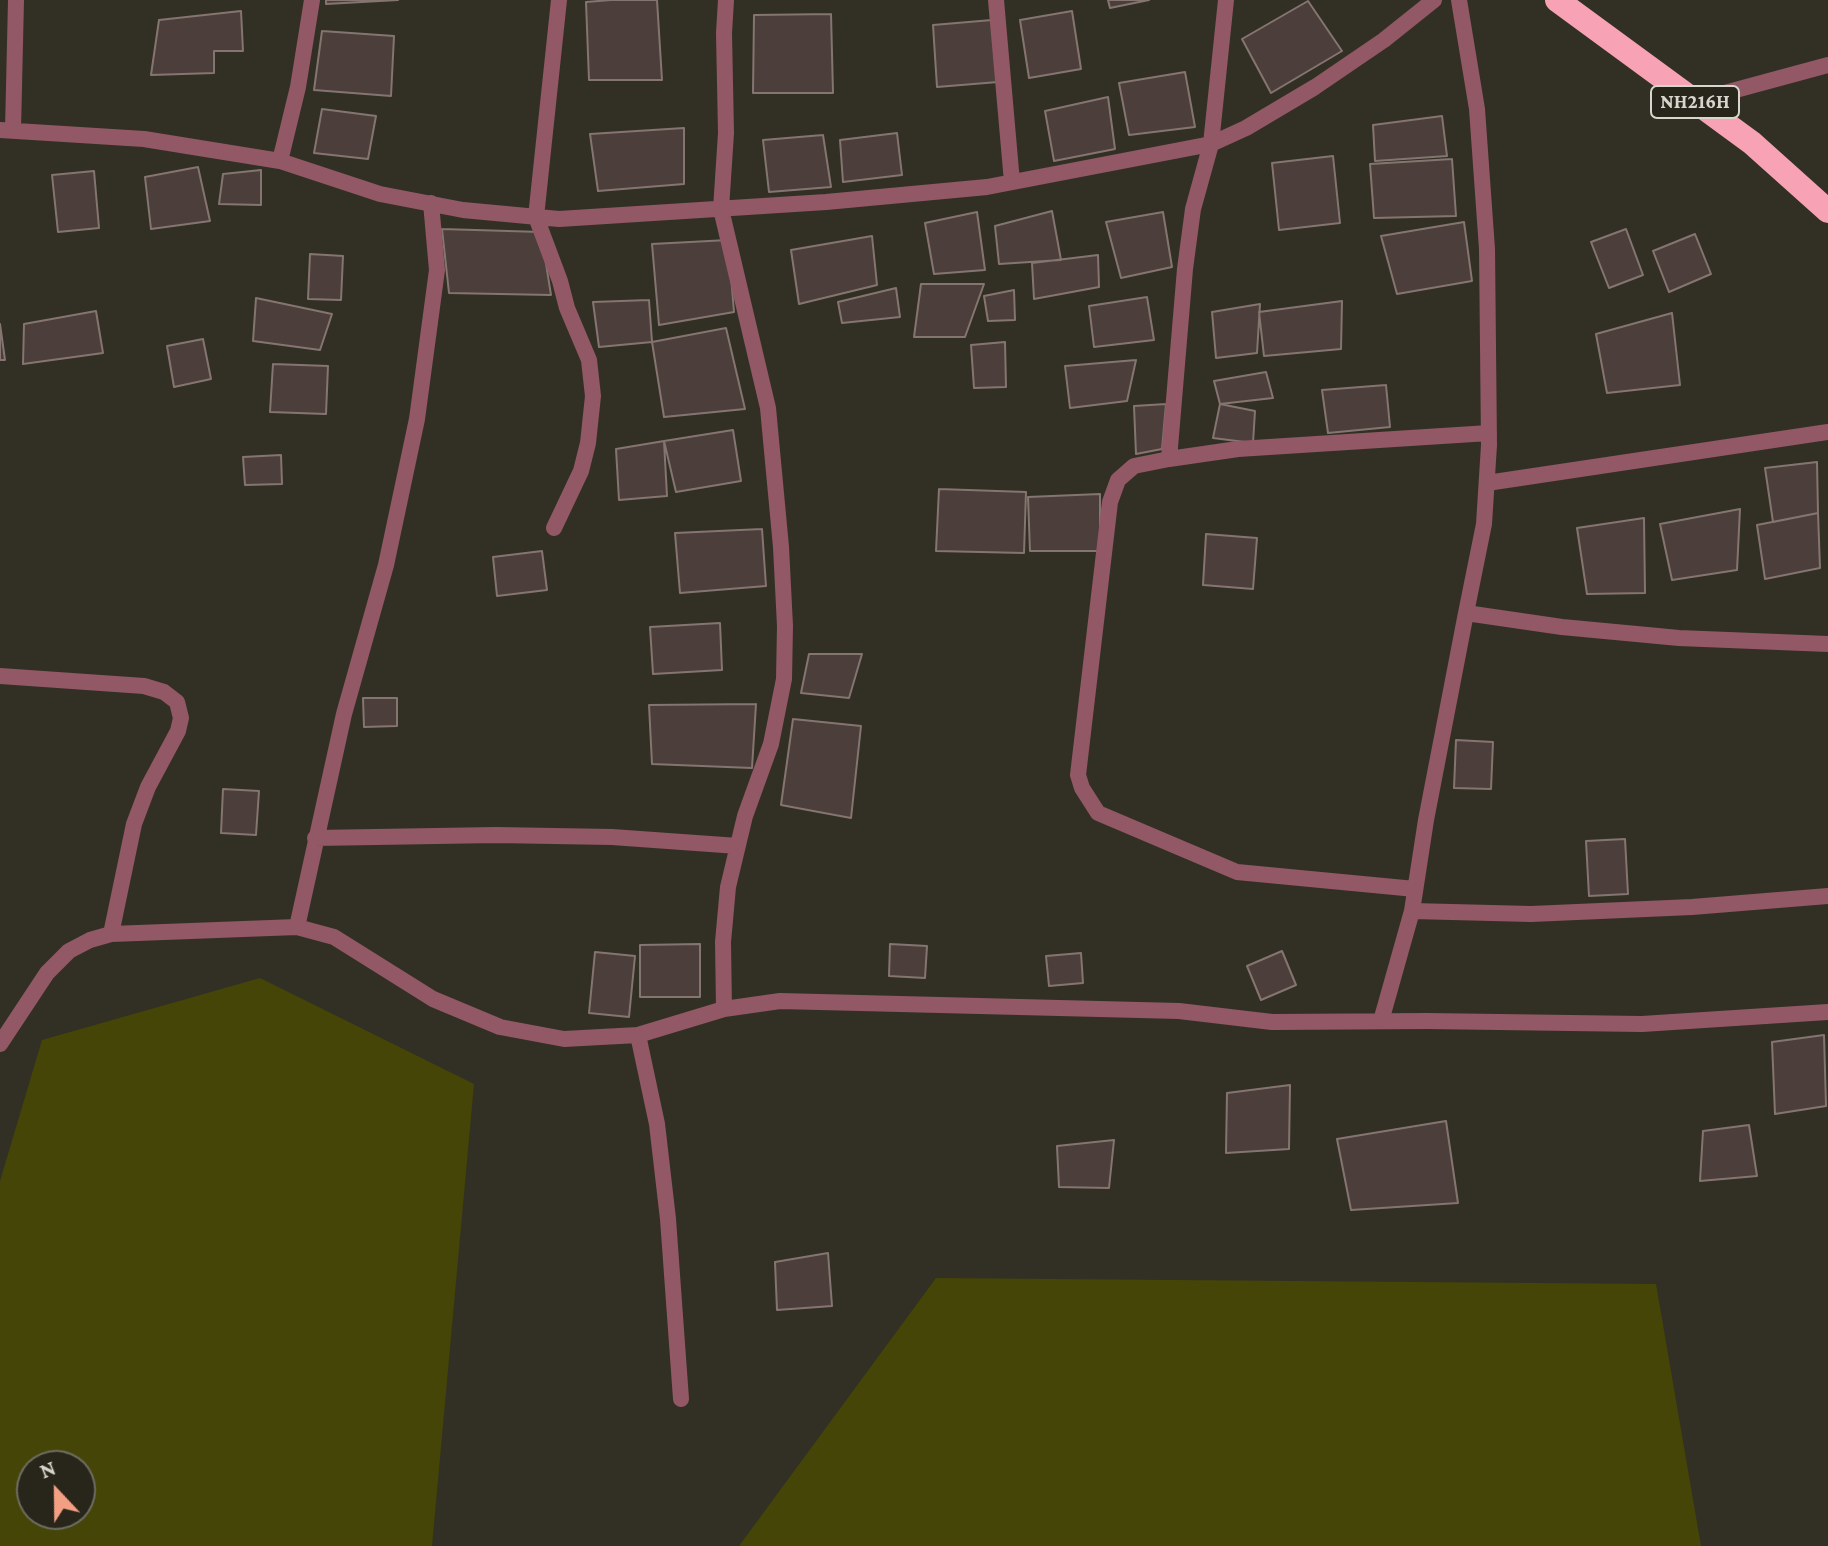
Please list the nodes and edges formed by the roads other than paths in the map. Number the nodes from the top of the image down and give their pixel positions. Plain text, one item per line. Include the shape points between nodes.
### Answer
1 (16, 0) edge
2 (312, 0) edge
3 (559, 0) edge
4 (726, 0) edge
5 (996, 0) edge
6 (1226, 0) edge
7 (1434, 0) edge
8 (1459, 0) edge
9 (1557, 0) edge
10 (1828, 65) edge
11 (1695, 101) junction
12 (6, 130) edge
13 (1211, 144) junction
14 (280, 161) junction
15 (1012, 182) junction
16 (1824, 201) edge
17 (431, 203) junction
18 (721, 209) junction
19 (536, 217) junction
20 (1828, 432) edge
21 (1489, 433) junction
22 (1169, 459) junction
23 (1487, 483) junction
24 (554, 528) dead end
25 (1466, 613) junction
26 (1828, 644) edge
27 (0, 676) edge
28 (315, 838) junction
29 (738, 846) junction
30 (1415, 889) junction
31 (1828, 896) edge
32 (1412, 911) junction
33 (297, 927) junction
34 (111, 934) junction
35 (724, 1009) junction
36 (1828, 1012) edge
37 (1381, 1021) junction
38 (638, 1035) junction
39 (0, 1044) edge
40 (681, 1399) dead end

1 - 12 street
2 - 14 street
3 - 19 street
4 - 18 street
5 - 15 street
6 - 13 street
7 - 13 street via 1315,87
8 - 21 street via 1477,109 1487,249
9 - 11 highway, NH216H
10 - 11 street
11 - 16 highway, NH216H
12 - 14 street via 144,139
13 - 15 street
13 - 22 street via 1193,209
14 - 17 street via 380,194
15 - 18 street
17 - 19 street
17 - 28 street via 437,270 417,419 386,565
18 - 19 street
18 - 29 street via 768,408 785,626 784,679 771,744
19 - 24 street via 589,360 593,396 581,471
20 - 23 street
21 - 22 street via 1238,449
21 - 23 street
22 - 30 street via 1134,466 1118,480 1110,502 1078,775 1082,788 1098,813 1237,872
23 - 25 street
25 - 26 street via 1679,638
25 - 30 street
27 - 34 street via 144,686 177,702 178,731 134,824
28 - 29 street via 525,835
28 - 33 street
29 - 35 street via 723,942
30 - 32 street
31 - 32 street via 1531,914
32 - 37 street
33 - 34 street
33 - 38 street via 334,937 433,999 500,1027 564,1039
34 - 39 street via 69,951 47,973
35 - 37 street via 794,1001 1179,1011 1272,1022
35 - 38 street
36 - 37 street via 1642,1024
38 - 40 street via 667,1203

